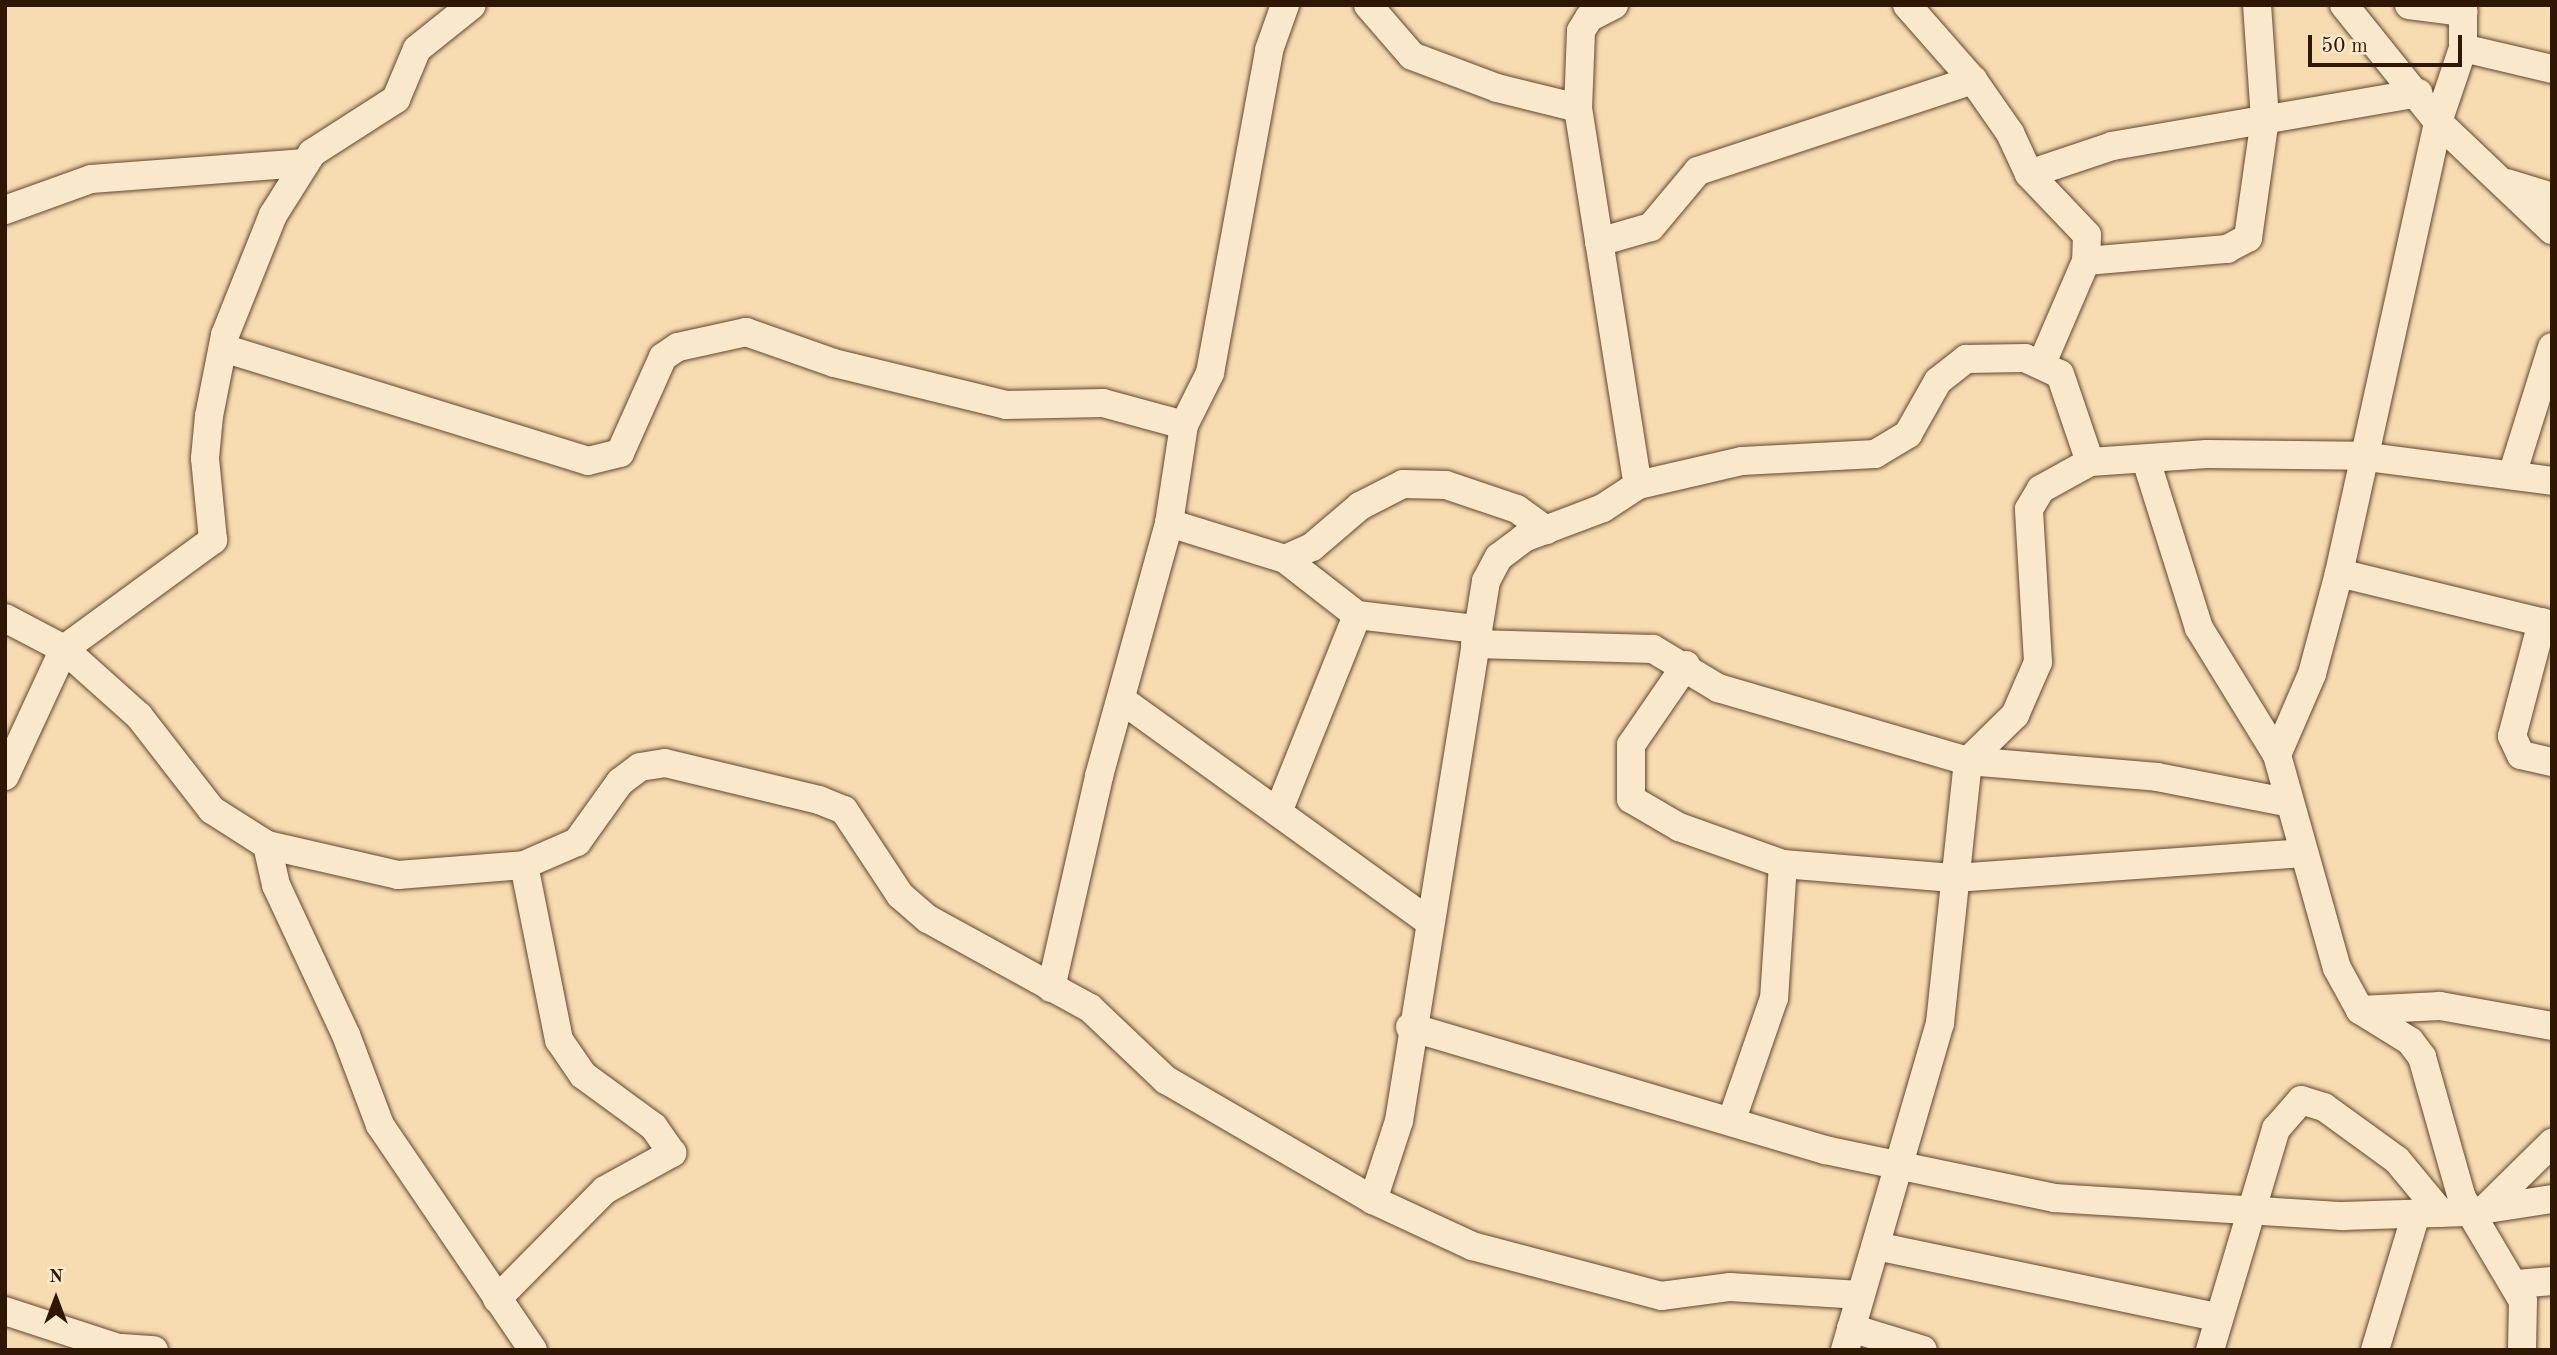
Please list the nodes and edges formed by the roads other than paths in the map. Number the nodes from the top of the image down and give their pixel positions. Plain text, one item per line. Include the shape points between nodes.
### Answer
1 (472, 5) edge
2 (1285, 5) edge
3 (1368, 5) edge
4 (1614, 5) edge
5 (1907, 5) edge
6 (2257, 5) edge
7 (2344, 5) edge
8 (2409, 5) edge
9 (2463, 9) edge
10 (2463, 48) junction
11 (2552, 69) edge
12 (1973, 80) junction
13 (2418, 93) junction
14 (1578, 108) junction
15 (2266, 119) junction
16 (2438, 122) junction
17 (305, 163) junction
18 (2029, 174) junction
19 (2504, 182) junction
20 (2552, 197) edge
21 (5, 211) edge
22 (2552, 230) edge
23 (1599, 242) junction
24 (2087, 261) junction
25 (2552, 347) edge
26 (223, 348) junction
27 (2043, 362) junction
28 (1184, 425) junction
29 (2360, 456) junction
30 (2146, 460) junction
31 (2090, 462) junction
32 (2512, 475) junction
33 (2552, 481) edge
34 (1638, 485) junction
35 (1169, 523) junction
36 (1546, 530) junction
37 (1285, 559) junction
38 (2339, 573) junction
39 (1357, 614) junction
40 (5, 618) edge
41 (2547, 624) edge
42 (1476, 637) junction
43 (64, 649) junction
44 (1686, 665) junction
45 (1122, 700) junction
46 (2277, 755) junction
47 (1968, 761) junction
48 (2552, 762) edge
49 (5, 776) edge
50 (2286, 803) junction
51 (1278, 812) junction
52 (267, 845) junction
53 (2300, 853) junction
54 (1783, 864) junction
55 (524, 865) junction
56 (1955, 878) junction
57 (1428, 921) junction
58 (1051, 988) junction
59 (2360, 1010) junction
60 (2552, 1026) edge
61 (1410, 1027) junction
62 (1731, 1122) junction
63 (2552, 1143) edge
64 (1900, 1166) junction
65 (2552, 1199) edge
66 (1373, 1200) junction
67 (2251, 1212) junction
68 (2453, 1212) junction
69 (1876, 1245) junction
70 (2552, 1281) edge
71 (2516, 1284) junction
72 (1861, 1295) junction
73 (497, 1299) junction
74 (5, 1311) edge
75 (2216, 1317) junction
76 (1848, 1339) edge
77 (123, 1349) edge
78 (154, 1350) edge
79 (533, 1350) edge
80 (1923, 1350) edge
81 (2210, 1350) edge
82 (2375, 1350) edge
83 (2522, 1350) edge

1 - 17 street via 417,49 396,99 336,135
2 - 28 street via 1264,77 1210,373
3 - 14 street via 1412,56
4 - 14 street via 1590,18 1581,32
5 - 12 street
6 - 15 street
7 - 13 street
8 - 9 street
9 - 10 street
10 - 11 street
10 - 16 street
12 - 18 street via 2010,133
12 - 23 street via 1698,172 1651,227
13 - 15 street
13 - 16 street
14 - 23 street
15 - 18 street via 2112,146
15 - 24 street via 2248,238 2240,246
16 - 19 street
16 - 29 street
17 - 21 street via 91,179
17 - 26 street via 273,215
18 - 24 street via 2087,236
19 - 20 street
19 - 22 street
23 - 34 street
24 - 27 street
25 - 32 street
26 - 28 street via 588,461 620,453 663,357 678,347 746,331 834,363 1006,405 1103,403
26 - 43 street via 205,458 213,540
27 - 31 street via 2060,374
27 - 34 street via 1965,359 1949,367 1908,434 1875,454 1742,461
28 - 35 street
29 - 30 street
29 - 32 street
29 - 38 street
30 - 31 street
30 - 46 street via 2199,628
31 - 47 street via 2033,497 2038,662 2015,715
32 - 33 street
34 - 36 street via 1602,508
35 - 37 street
35 - 45 street
36 - 37 street via 1517,509 1446,485 1404,484 1360,506 1312,547
36 - 42 street via 1499,557 1486,582
37 - 39 street
38 - 41 street
38 - 46 street via 2312,674
39 - 42 street
39 - 51 street
40 - 43 street
41 - 48 street via 2512,736 2521,755
42 - 44 street via 1633,647
42 - 57 street
43 - 49 street
43 - 52 street via 139,716 212,810
44 - 47 street via 1718,688
44 - 54 street via 1631,745 1631,799 1679,827
45 - 51 street
45 - 58 street
46 - 50 street
47 - 50 street via 2157,777
47 - 56 street
50 - 53 street
51 - 57 street
52 - 55 street via 398,875
52 - 73 street via 276,885 346,1035 363,1092
53 - 56 street
53 - 59 street via 2337,968
54 - 56 street
54 - 62 street via 1774,998
55 - 58 street via 577,842 620,782 640,767 696,767 844,810 900,895 986,956
55 - 73 street via 559,1040 583,1075 654,1127 672,1153 605,1190
56 - 64 street via 1940,1023
57 - 61 street
58 - 66 street via 1134,1043 1167,1080
59 - 60 street via 2440,1006
59 - 68 street via 2410,1041 2422,1057
61 - 62 street
61 - 66 street via 1399,1121
62 - 64 street
63 - 68 street
64 - 67 street via 2054,1198
64 - 69 street
65 - 68 street
66 - 72 street via 1472,1246 1661,1296 1730,1287
67 - 68 street
67 - 68 street via 2283,1114 2312,1100 2397,1160
67 - 75 street
68 - 71 street
68 - 82 street
69 - 72 street
69 - 75 street
70 - 71 street
71 - 83 street via 2526,1320
72 - 76 street
73 - 79 street
74 - 77 street
75 - 81 street
76 - 80 street
77 - 78 street

